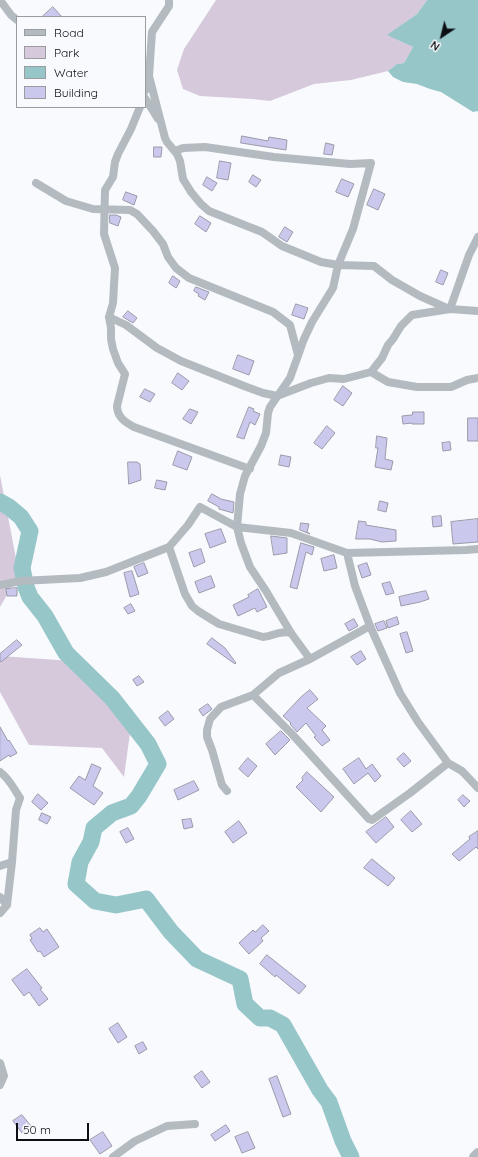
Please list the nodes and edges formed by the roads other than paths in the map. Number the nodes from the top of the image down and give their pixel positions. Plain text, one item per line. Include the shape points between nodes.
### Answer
1 (0, 0) edge
2 (169, 0) edge
3 (16, 19) edge
4 (149, 76) junction
5 (146, 87) edge
6 (146, 100) edge
7 (140, 108) edge
8 (161, 123) junction
9 (175, 152) junction
10 (36, 183) dead end
11 (104, 209) junction
12 (478, 237) edge
13 (338, 265) junction
14 (450, 309) junction
15 (478, 311) edge
16 (109, 318) junction
17 (298, 355) junction
18 (370, 372) junction
19 (478, 378) edge
20 (277, 396) junction
21 (250, 469) junction
22 (237, 527) junction
23 (169, 547) junction
24 (478, 549) edge
25 (347, 553) junction
26 (0, 585) edge
27 (370, 626) junction
28 (292, 633) junction
29 (310, 659) junction
30 (253, 695) junction
31 (448, 763) junction
32 (0, 772) edge
33 (478, 788) edge
34 (227, 791) dead end
35 (12, 862) junction
36 (0, 866) edge
37 (0, 896) edge
38 (7, 904) junction
39 (0, 913) edge
40 (0, 1063) edge
41 (0, 1085) edge
42 (195, 1124) dead end
43 (478, 1153) edge
44 (113, 1157) edge
45 (474, 1157) edge

1 - 3 street
2 - 4 street via 169,6 152,32
4 - 5 street
4 - 8 street
6 - 8 street
7 - 11 street via 118,154 113,176 105,190
8 - 9 street via 167,142
9 - 13 street via 190,192 209,211 262,232 282,246 321,262
9 - 13 street via 183,148 205,147 350,164 371,163 353,229
10 - 11 street via 66,201 93,209
11 - 16 street via 104,234 115,268 113,303
11 - 17 street via 130,210 137,214 163,244 176,268 189,278 272,312 290,325
12 - 14 street via 468,255
13 - 14 street via 374,266 420,296
13 - 17 street via 333,288 312,322
14 - 15 street
14 - 18 street via 412,315 401,326 382,358
16 - 20 street via 126,325 157,348 181,361
16 - 21 street via 113,349 125,374 117,406 120,417 134,427
17 - 20 street via 290,378
18 - 19 street via 388,382 417,387 451,387
18 - 20 street via 344,379 329,378 317,381
20 - 21 street via 270,407 266,433
21 - 22 street via 240,494
22 - 23 street via 200,507
22 - 25 street via 291,533
22 - 28 street via 250,567
23 - 26 street via 106,572 80,578
23 - 28 street via 184,594 198,611 219,624 263,637
24 - 25 street
25 - 27 street via 355,586
27 - 29 street
27 - 31 street via 400,694
28 - 29 street
29 - 30 street via 280,673
30 - 31 street via 369,819 372,820
30 - 34 street via 221,707 210,720 207,730 222,784
31 - 33 street via 462,771
32 - 35 street via 6,776 20,798 16,810
35 - 36 street
35 - 38 street
37 - 38 street
38 - 39 street
40 - 41 street via 4,1076
42 - 44 street via 167,1126 135,1141
43 - 45 street

